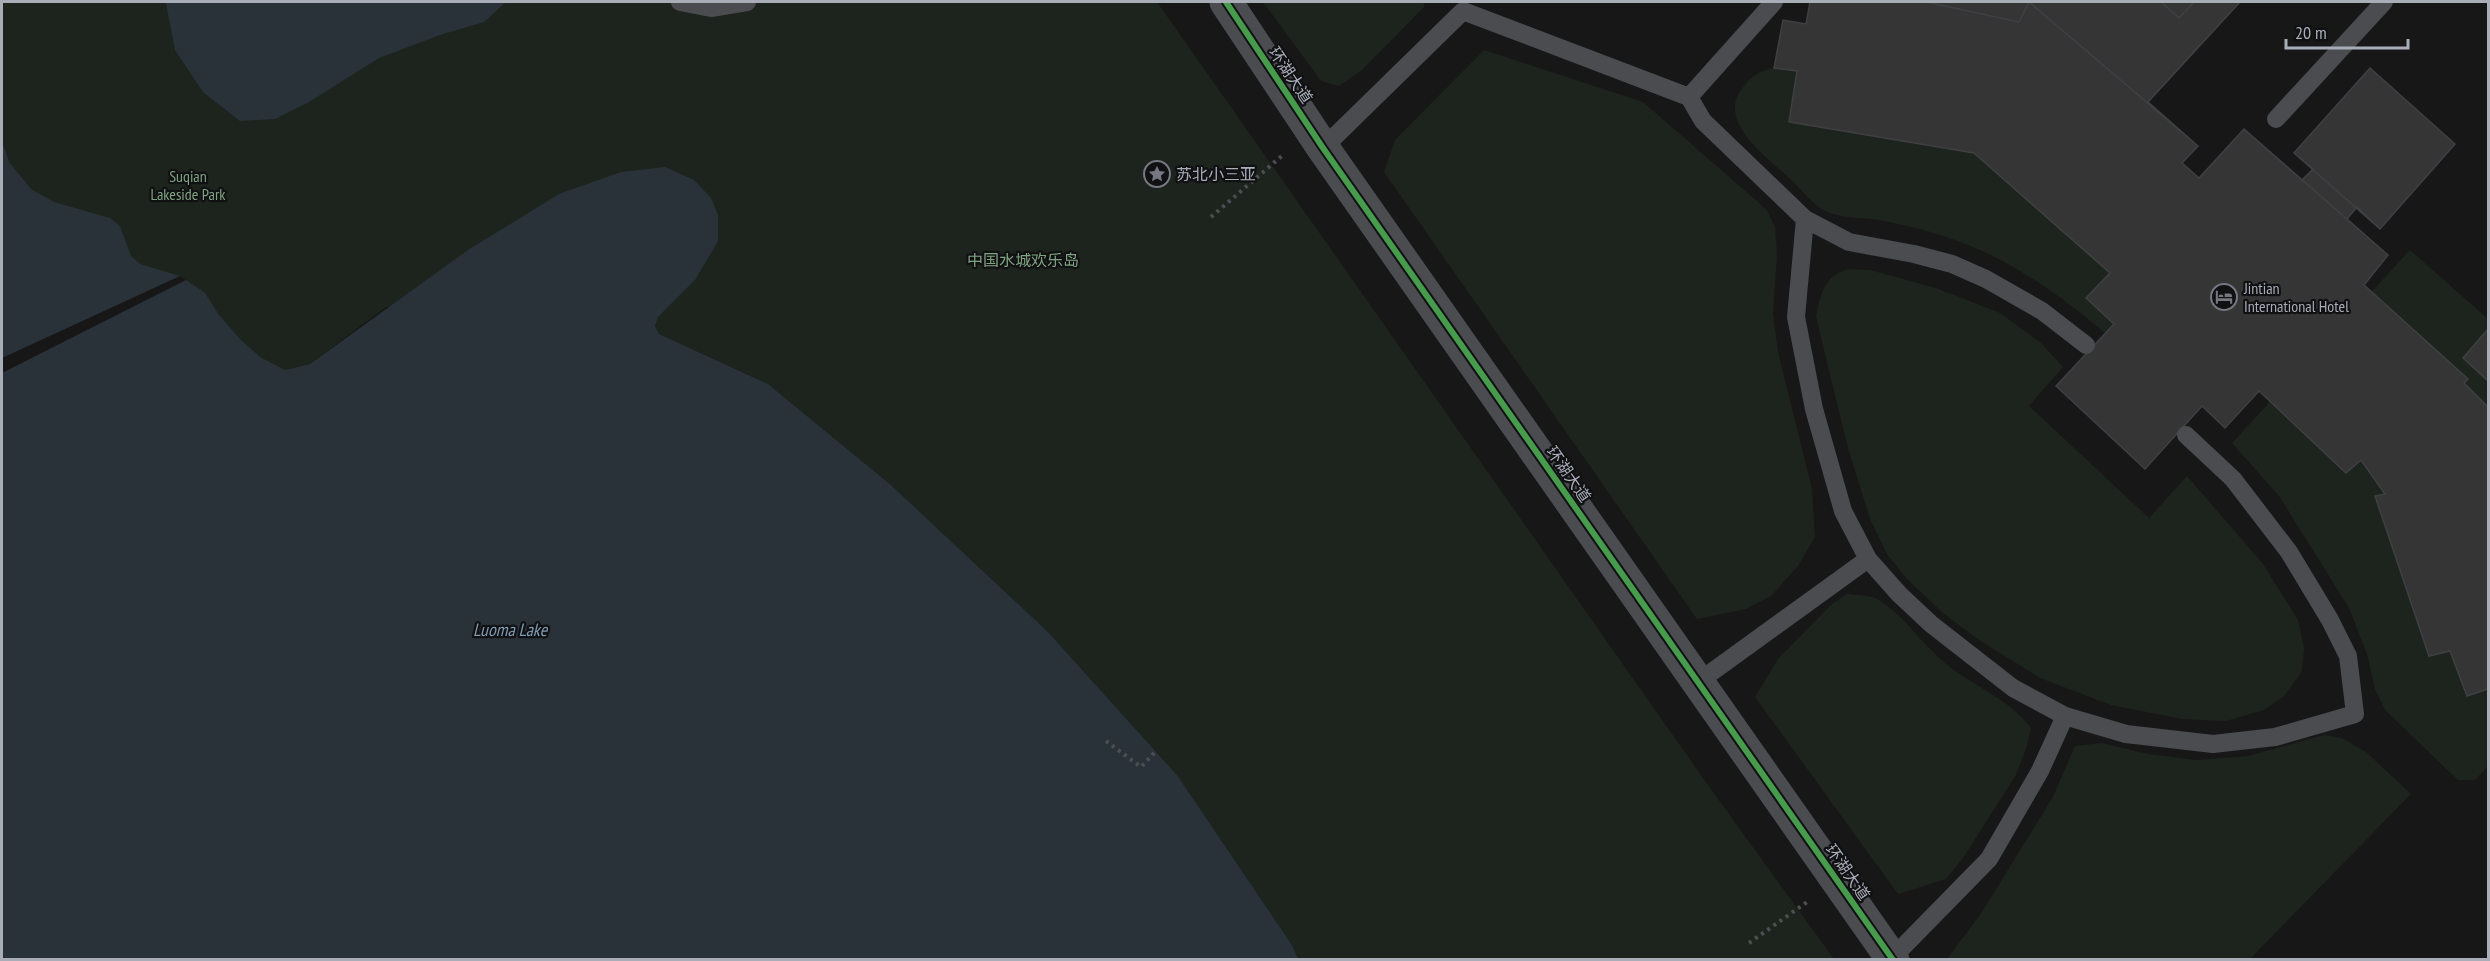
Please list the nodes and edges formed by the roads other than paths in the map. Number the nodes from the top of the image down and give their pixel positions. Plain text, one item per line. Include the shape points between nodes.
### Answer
1 (680, 2) edge
2 (747, 2) edge
3 (1226, 2) edge
4 (1774, 2) edge
5 (2384, 2) edge
6 (1461, 6) edge
7 (1689, 97) junction
8 (2276, 119) dead end
9 (1317, 139) junction
10 (1805, 219) junction
11 (2086, 345) dead end
12 (2186, 435) dead end
13 (1868, 559) junction
14 (1698, 682) junction
15 (2065, 716) junction
16 (1892, 959) edge

1 - 2 lane via 711,8
3 - 9 street, 环湖大道
4 - 7 lane
5 - 8 lane
6 - 7 lane
6 - 9 lane
7 - 10 lane via 1703,121
9 - 14 street, 环湖大道
10 - 11 lane via 1849,242 1952,264 1986,279 2042,311
10 - 13 lane via 1796,317 1814,409 1843,510
12 - 15 lane via 2233,478 2289,552 2348,656 2355,714 2275,736 2212,744 2127,734
13 - 14 lane
13 - 15 lane via 1899,594 1968,654 2013,688
14 - 16 street, 环湖大道
15 - 16 lane via 2040,771 1989,859

